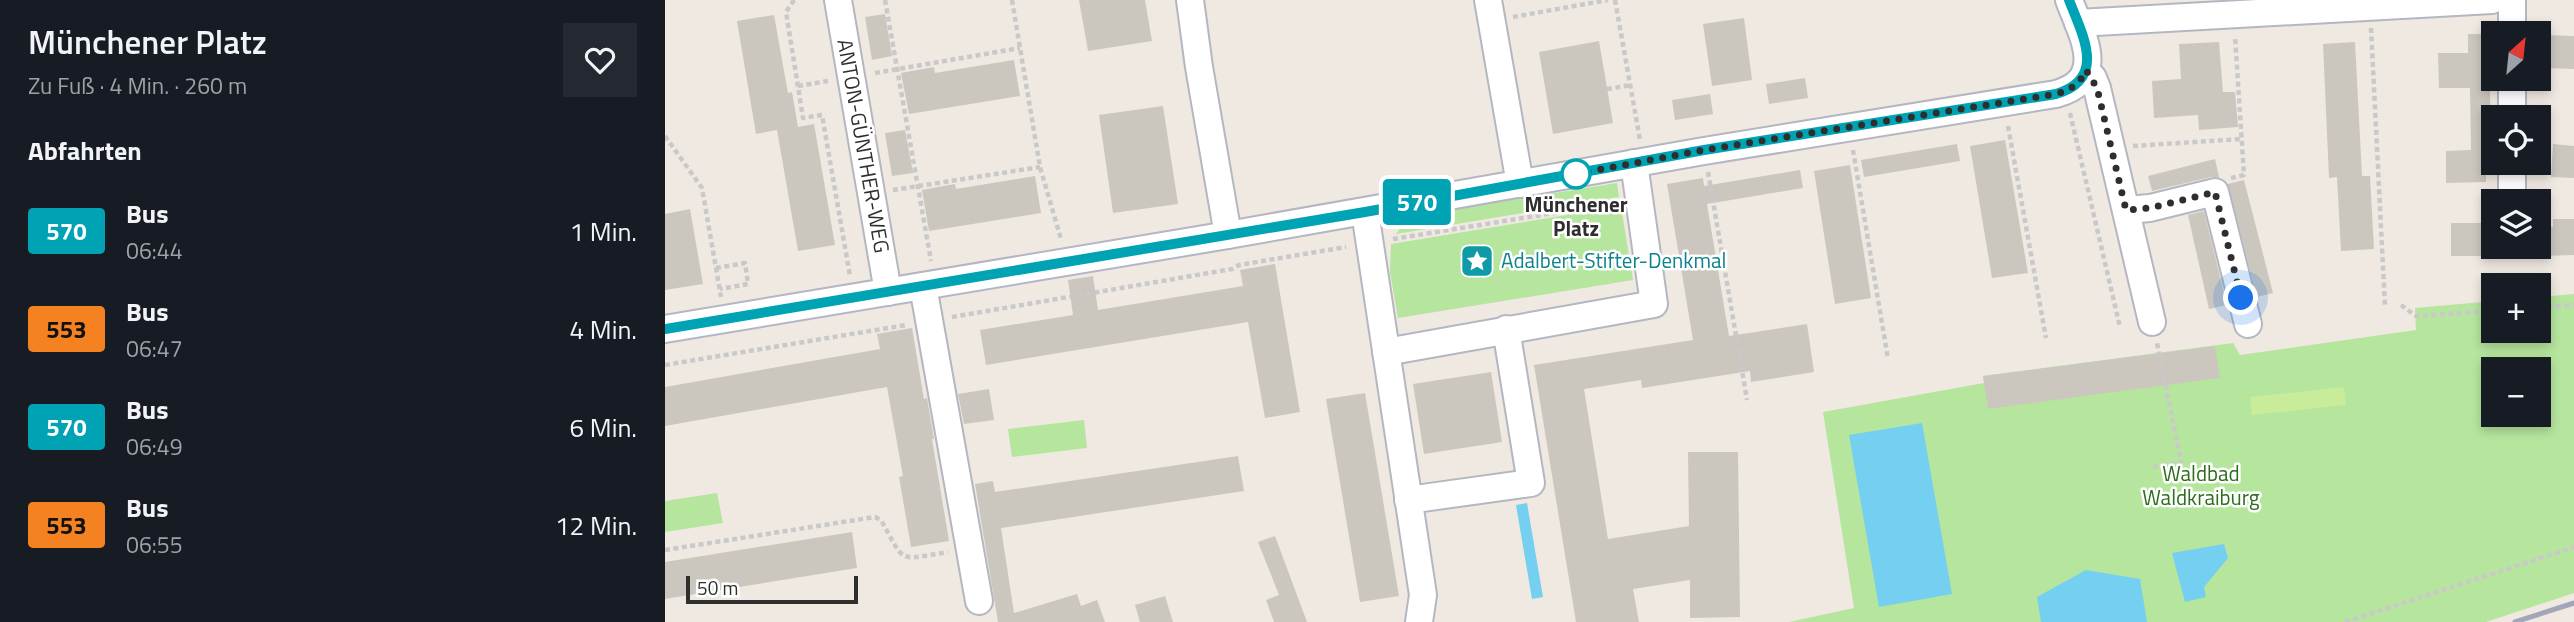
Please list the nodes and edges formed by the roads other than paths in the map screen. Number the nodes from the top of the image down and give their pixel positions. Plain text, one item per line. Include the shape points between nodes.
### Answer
1 (838, 0) edge
2 (1190, 0) edge
3 (2492, 0) edge
4 (2512, 0) edge
5 (1490, 10) edge
6 (2073, 11) edge
7 (2512, 21) edge
8 (2086, 70) junction
9 (1639, 162) junction
10 (1520, 184) junction
11 (2126, 210) junction
12 (1365, 212) junction
13 (1228, 235) junction
14 (929, 285) junction
15 (888, 292) junction
16 (2152, 322) road end
17 (2248, 324) dead end
18 (665, 329) edge
19 (1506, 329) junction
20 (1386, 352) junction
21 (1408, 500) junction
22 (979, 601) dead end
23 (1419, 622) edge

1 - 15 street, ANTON-GÜNTHER-WEG
2 - 13 street
3 - 6 street via 2234,14
4 - 7 street
5 - 10 street
6 - 8 street via 2088,56
8 - 9 street via 2079,83 2061,93
8 - 11 street via 2097,88
9 - 10 street
9 - 19 street via 1639,199 1654,304
10 - 12 street
11 - 16 street
11 - 17 street via 2215,192
12 - 13 street
12 - 20 street
13 - 14 street
14 - 15 street
14 - 22 street via 929,321
15 - 18 street
19 - 20 street
19 - 21 street via 1531,483
20 - 21 street
21 - 23 street via 1423,595

